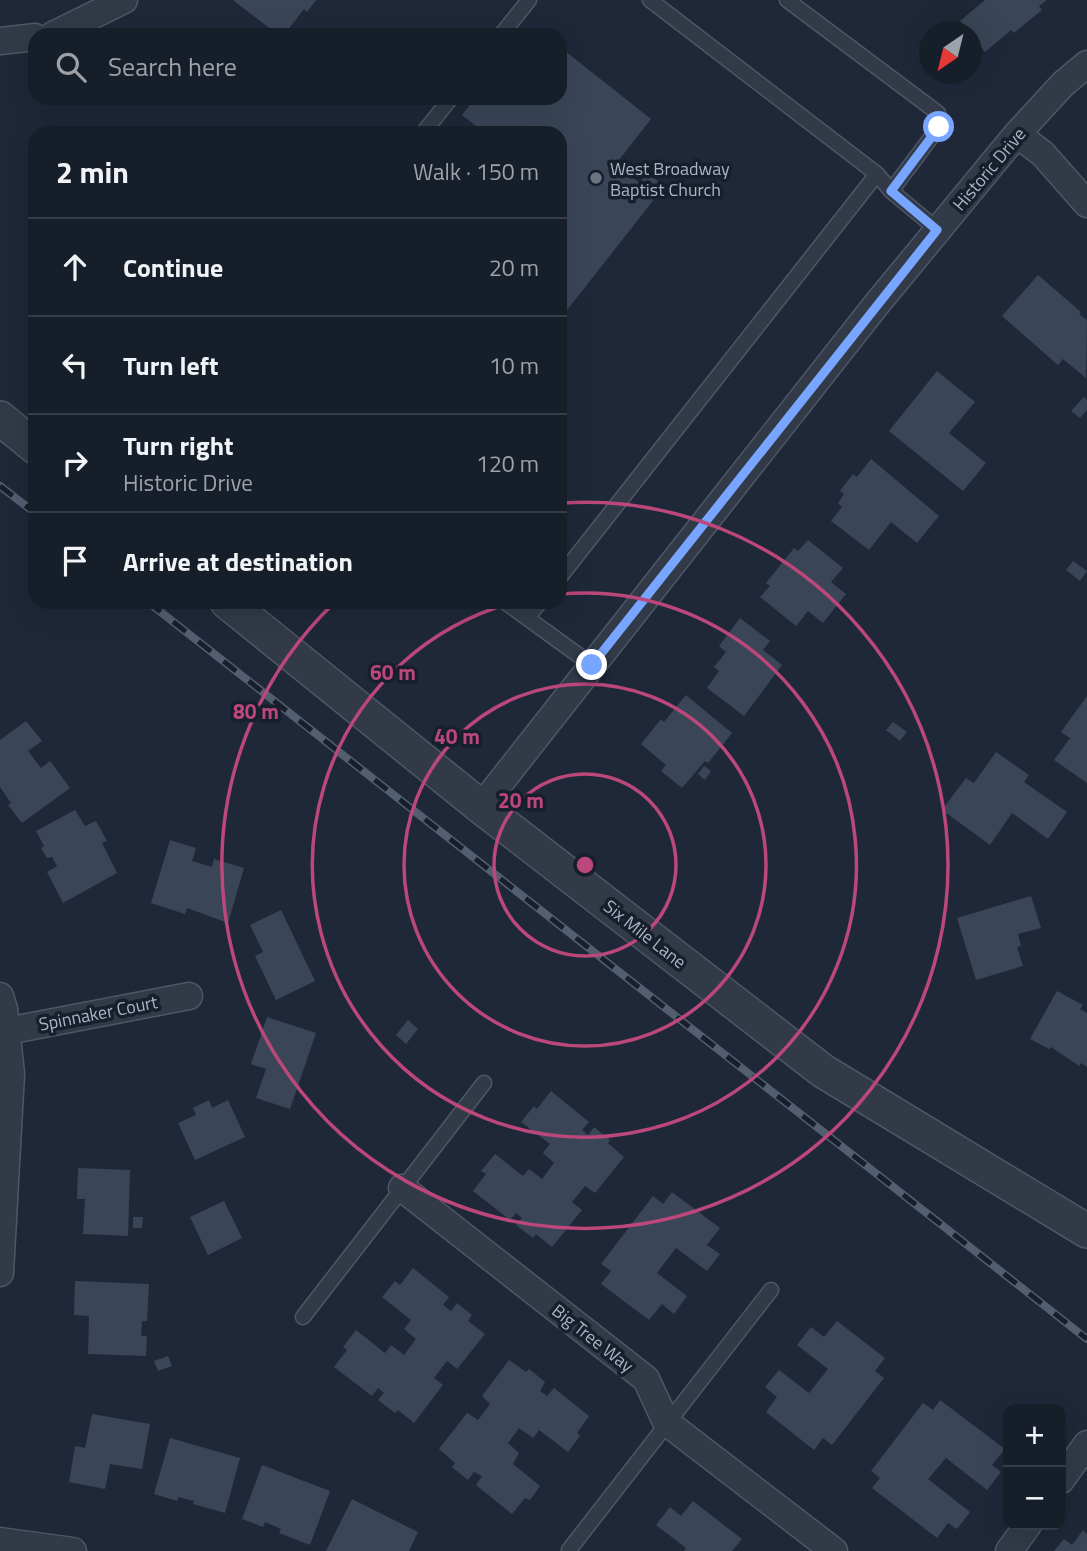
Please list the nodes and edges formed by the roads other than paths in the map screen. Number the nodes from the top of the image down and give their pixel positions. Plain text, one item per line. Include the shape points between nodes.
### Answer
1 (124, 0) edge
2 (528, 0) edge
3 (650, 0) edge
4 (787, 0) edge
5 (67, 28) edge
6 (506, 28) edge
7 (28, 38) edge
8 (0, 41) edge
9 (1087, 64) edge
10 (445, 105) edge
11 (429, 126) edge
12 (1017, 134) junction
13 (877, 174) junction
14 (891, 191) junction
15 (1087, 204) edge
16 (937, 230) junction
17 (0, 418) edge
18 (28, 441) edge
19 (567, 568) edge
20 (236, 609) edge
21 (515, 609) edge
22 (534, 609) edge
23 (527, 618) junction
24 (592, 665) junction
25 (481, 807) junction
26 (0, 996) edge
27 (189, 996) dead end
28 (6, 1031) junction
29 (484, 1083) dead end
30 (402, 1188) junction
31 (1087, 1231) edge
32 (0, 1273) edge
33 (771, 1290) dead end
34 (303, 1317) dead end
35 (666, 1422) junction
36 (1087, 1444) edge
37 (1066, 1473) edge
38 (1024, 1530) edge
39 (0, 1541) edge
40 (569, 1550) edge
41 (73, 1551) edge
42 (834, 1551) edge
43 (1009, 1551) edge

1 - 5 street
2 - 6 lane
3 - 13 lane
4 - 14 lane via 938,113 939,127
7 - 8 street
9 - 12 street, Historic Drive
10 - 11 lane
12 - 15 street via 1044,154
12 - 16 street, Historic Drive
13 - 14 lane
13 - 19 lane
14 - 16 lane
16 - 24 street, Historic Drive
17 - 18 street
20 - 25 street, Six Mile Lane
21 - 23 lane
22 - 23 lane
23 - 24 lane
24 - 25 street, Historic Drive
25 - 31 street, Six Mile Lane via 823,1071
26 - 28 street
27 - 28 street, Spinnaker Court
28 - 32 street via 11,1074
29 - 30 lane
30 - 34 lane
30 - 35 street, Big Tree Way via 646,1379
33 - 35 lane
35 - 40 lane
35 - 42 street, Big Tree Way
36 - 37 street
38 - 43 street
39 - 41 street

